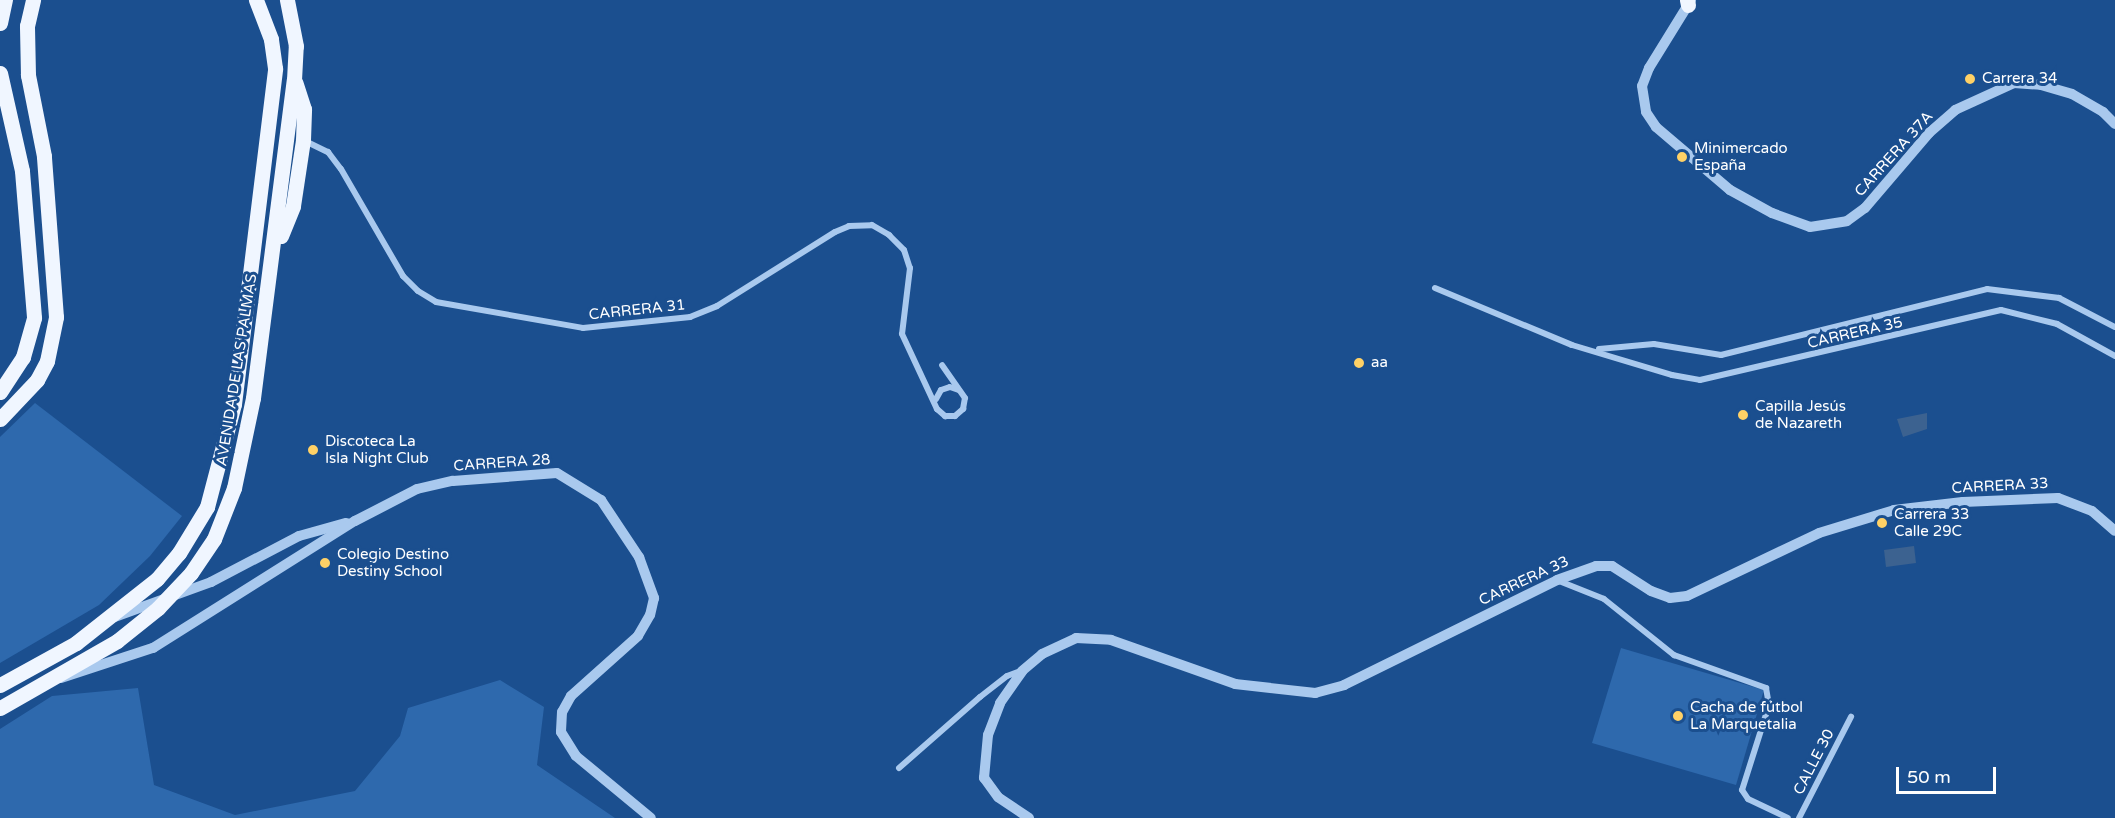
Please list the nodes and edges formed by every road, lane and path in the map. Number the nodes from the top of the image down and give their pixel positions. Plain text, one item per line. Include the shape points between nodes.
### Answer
1 (5, 0) edge
2 (33, 0) edge
3 (256, 0) edge
4 (286, 0) edge
5 (1690, 1) edge
6 (0, 23) edge
7 (0, 73) edge
8 (294, 80) junction
9 (2115, 124) edge
10 (303, 140) junction
11 (273, 256) junction
12 (1435, 288) dead end
13 (2115, 327) edge
14 (1596, 350) junction
15 (2115, 356) edge
16 (942, 365) dead end
17 (959, 390) junction
18 (0, 392) edge
19 (936, 399) junction
20 (0, 419) edge
21 (355, 521) junction
22 (2115, 531) edge
23 (299, 536) junction
24 (307, 551) junction
25 (1557, 580) junction
26 (106, 620) junction
27 (1022, 671) junction
28 (44, 682) junction
29 (0, 685) edge
30 (2, 705) edge
31 (1851, 717) dead end
32 (899, 768) dead end
33 (651, 818) edge
34 (1029, 818) edge
35 (1788, 818) edge
36 (1799, 818) edge

1 - 6 main road
2 - 20 main road via 27,26 28,75 45,156 56,317 47,361 37,380
3 - 26 main road, AVENIDA DE LAS PALMAS via 272,39 275,68 249,291 224,454 207,507 179,553 157,579
4 - 8 main road, AVENIDA DE LAS PALMAS via 296,46
5 - 9 street, CARRERA 37A via 1649,68 1642,86 1646,112 1656,127 1710,175 1755,205 1810,227 1847,221 1865,208 1929,134 1968,103 2014,83 2041,85 2072,94
7 - 18 main road via 22,171 34,318 23,357
8 - 10 main road via 304,108
8 - 11 main road, AVENIDA DE LAS PALMAS
10 - 11 main road via 293,206
10 - 19 street, CARRERA 31 via 328,152 403,276 436,302 583,328 690,317 717,306 836,232 849,226 872,225 904,250 910,268 902,334
11 - 28 main road, AVENIDA DE LAS PALMAS, bridge via 253,398 234,488 214,538 191,573 158,608 117,642
12 - 14 street, CARRERA 35 via 1572,345
13 - 14 street, CARRERA 35 via 2059,298 1987,289 1721,355 1654,344
14 - 15 street, CARRERA 35 via 1700,380 2001,310 2057,324
16 - 17 street
17 - 19 street via 941,390
17 - 19 street via 965,398 963,409 956,416 945,416 937,409
21 - 23 street, CARRERA 28
21 - 24 street, CARRERA 28
21 - 33 street, CARRERA 28 via 417,489 453,481 539,473 567,477 601,500 639,557 654,598 638,636 571,696 562,712 561,732 576,756
22 - 25 street, CARRERA 33 via 2092,511 2058,498 1963,502 1894,510 1819,533 1687,596 1670,598 1651,591 1612,566 1596,566
23 - 24 street via 309,541
23 - 26 street, CARRERA 28 via 212,582
24 - 28 street, CARRERA 28 via 153,648
25 - 27 street, CARRERA 33 via 1344,685 1315,693 1235,684 1142,649 1095,637 1076,638 1042,654
25 - 35 street via 1604,599 1674,655 1766,688 1769,705 1742,790 1748,799
26 - 29 main road, AVENIDA DE LAS PALMAS via 76,643
27 - 32 street via 1007,676 980,697
27 - 34 street via 1000,703 988,735 984,778 998,797
28 - 30 main road, AVENIDA DE LAS PALMAS
31 - 36 street, CALLE 30

